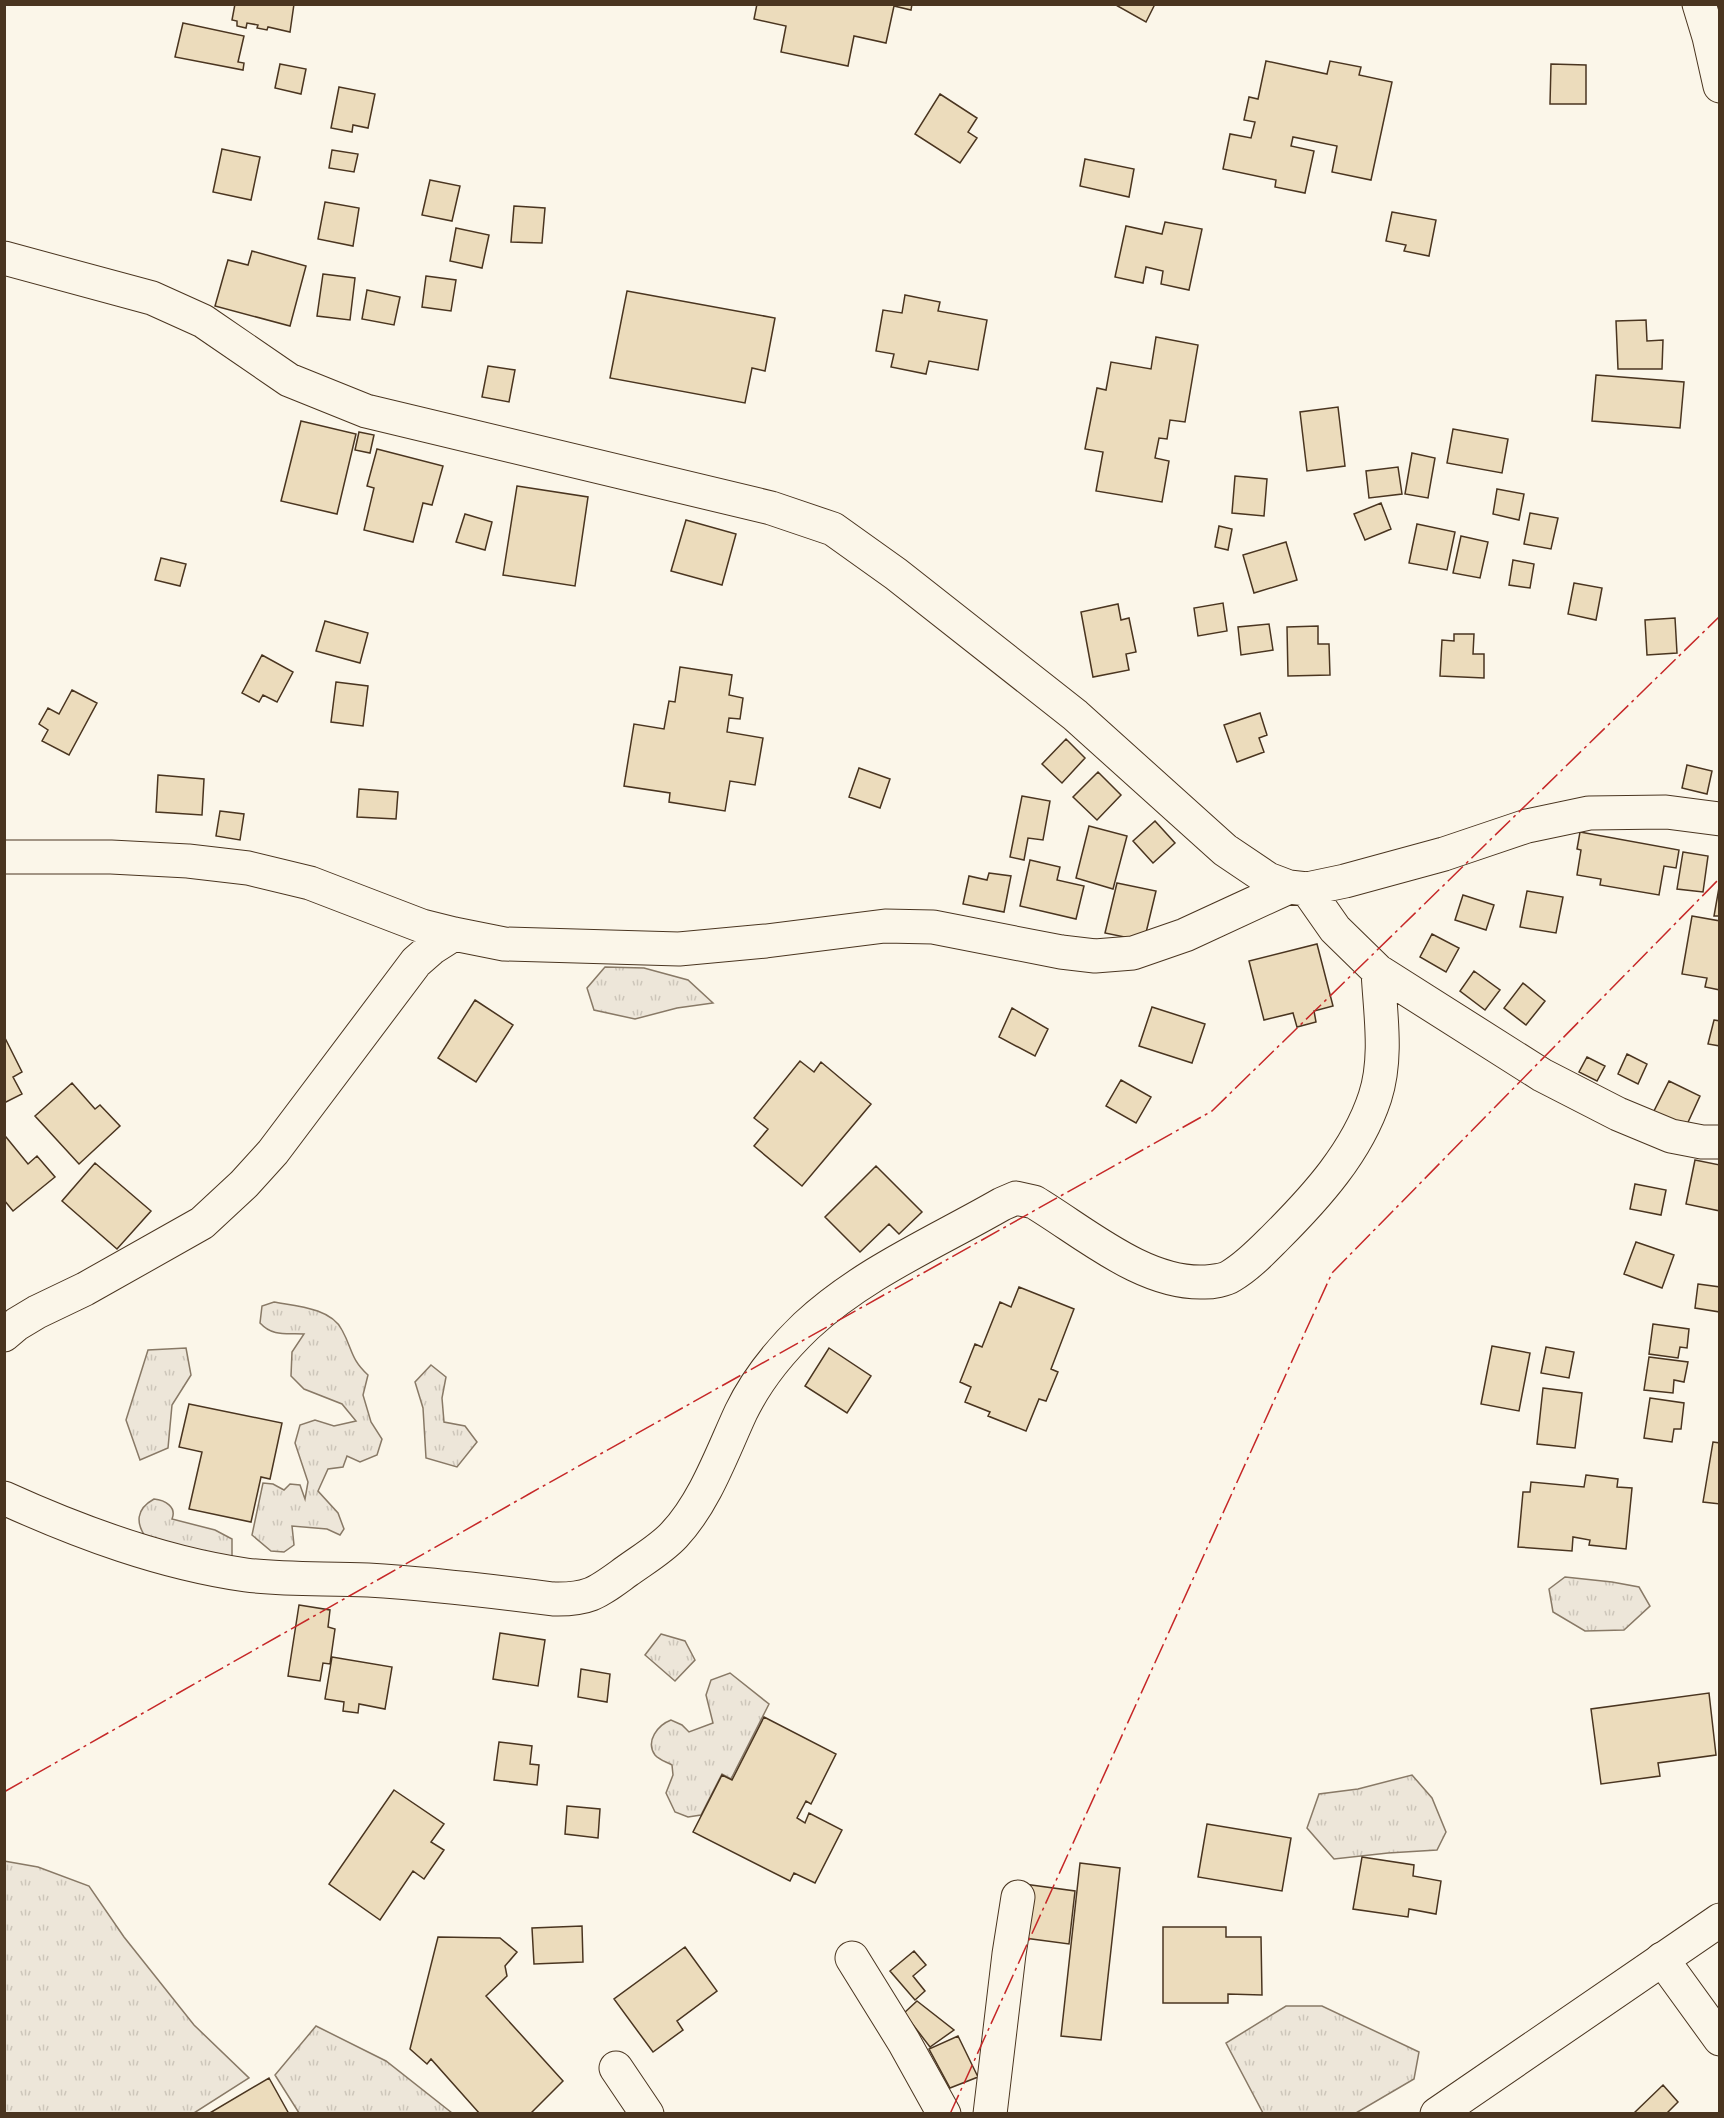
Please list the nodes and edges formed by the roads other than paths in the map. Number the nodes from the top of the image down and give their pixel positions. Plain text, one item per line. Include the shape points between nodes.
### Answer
1 (1699, 4) edge
2 (1719, 86) edge
3 (4, 258) edge
4 (1719, 819) edge
5 (4, 857) edge
6 (1298, 888) junction
7 (454, 934) junction
8 (1378, 971) junction
9 (1719, 1142) edge
10 (4, 1335) edge
11 (4, 1498) edge
12 (1018, 1898) dead end
13 (1719, 1920) edge
14 (852, 1958) dead end
15 (1662, 1959) junction
16 (1719, 2039) edge
17 (616, 2068) dead end
18 (647, 2114) edge
19 (944, 2114) edge
20 (990, 2114) edge
21 (1437, 2114) edge

1 - 2 street
3 - 6 street via 152,298 203,321 290,380 366,411 771,508 833,529 896,573 1066,708 1225,850 1268,879
4 - 6 street via 1666,812 1589,813 1527,826 1363,876
5 - 7 street via 111,857 248,868 310,883 422,926
6 - 7 street via 1133,953 1095,956 914,926 679,949 504,944
6 - 8 street
7 - 10 street via 416,962 273,1152 202,1223 37,1312
8 - 9 street via 1542,1075 1608,1109 1671,1136
8 - 11 street via 1383,1046 1375,1097 1335,1172 1259,1255 1230,1278 1180,1280 1141,1268 1034,1202 1016,1198 1002,1204 884,1268 808,1324 761,1378 702,1495 674,1535 598,1592 575,1599 553,1599 404,1583 244,1575 151,1554 71,1527
12 - 20 street
13 - 15 street
14 - 19 street
15 - 16 street
15 - 21 street
17 - 18 street

